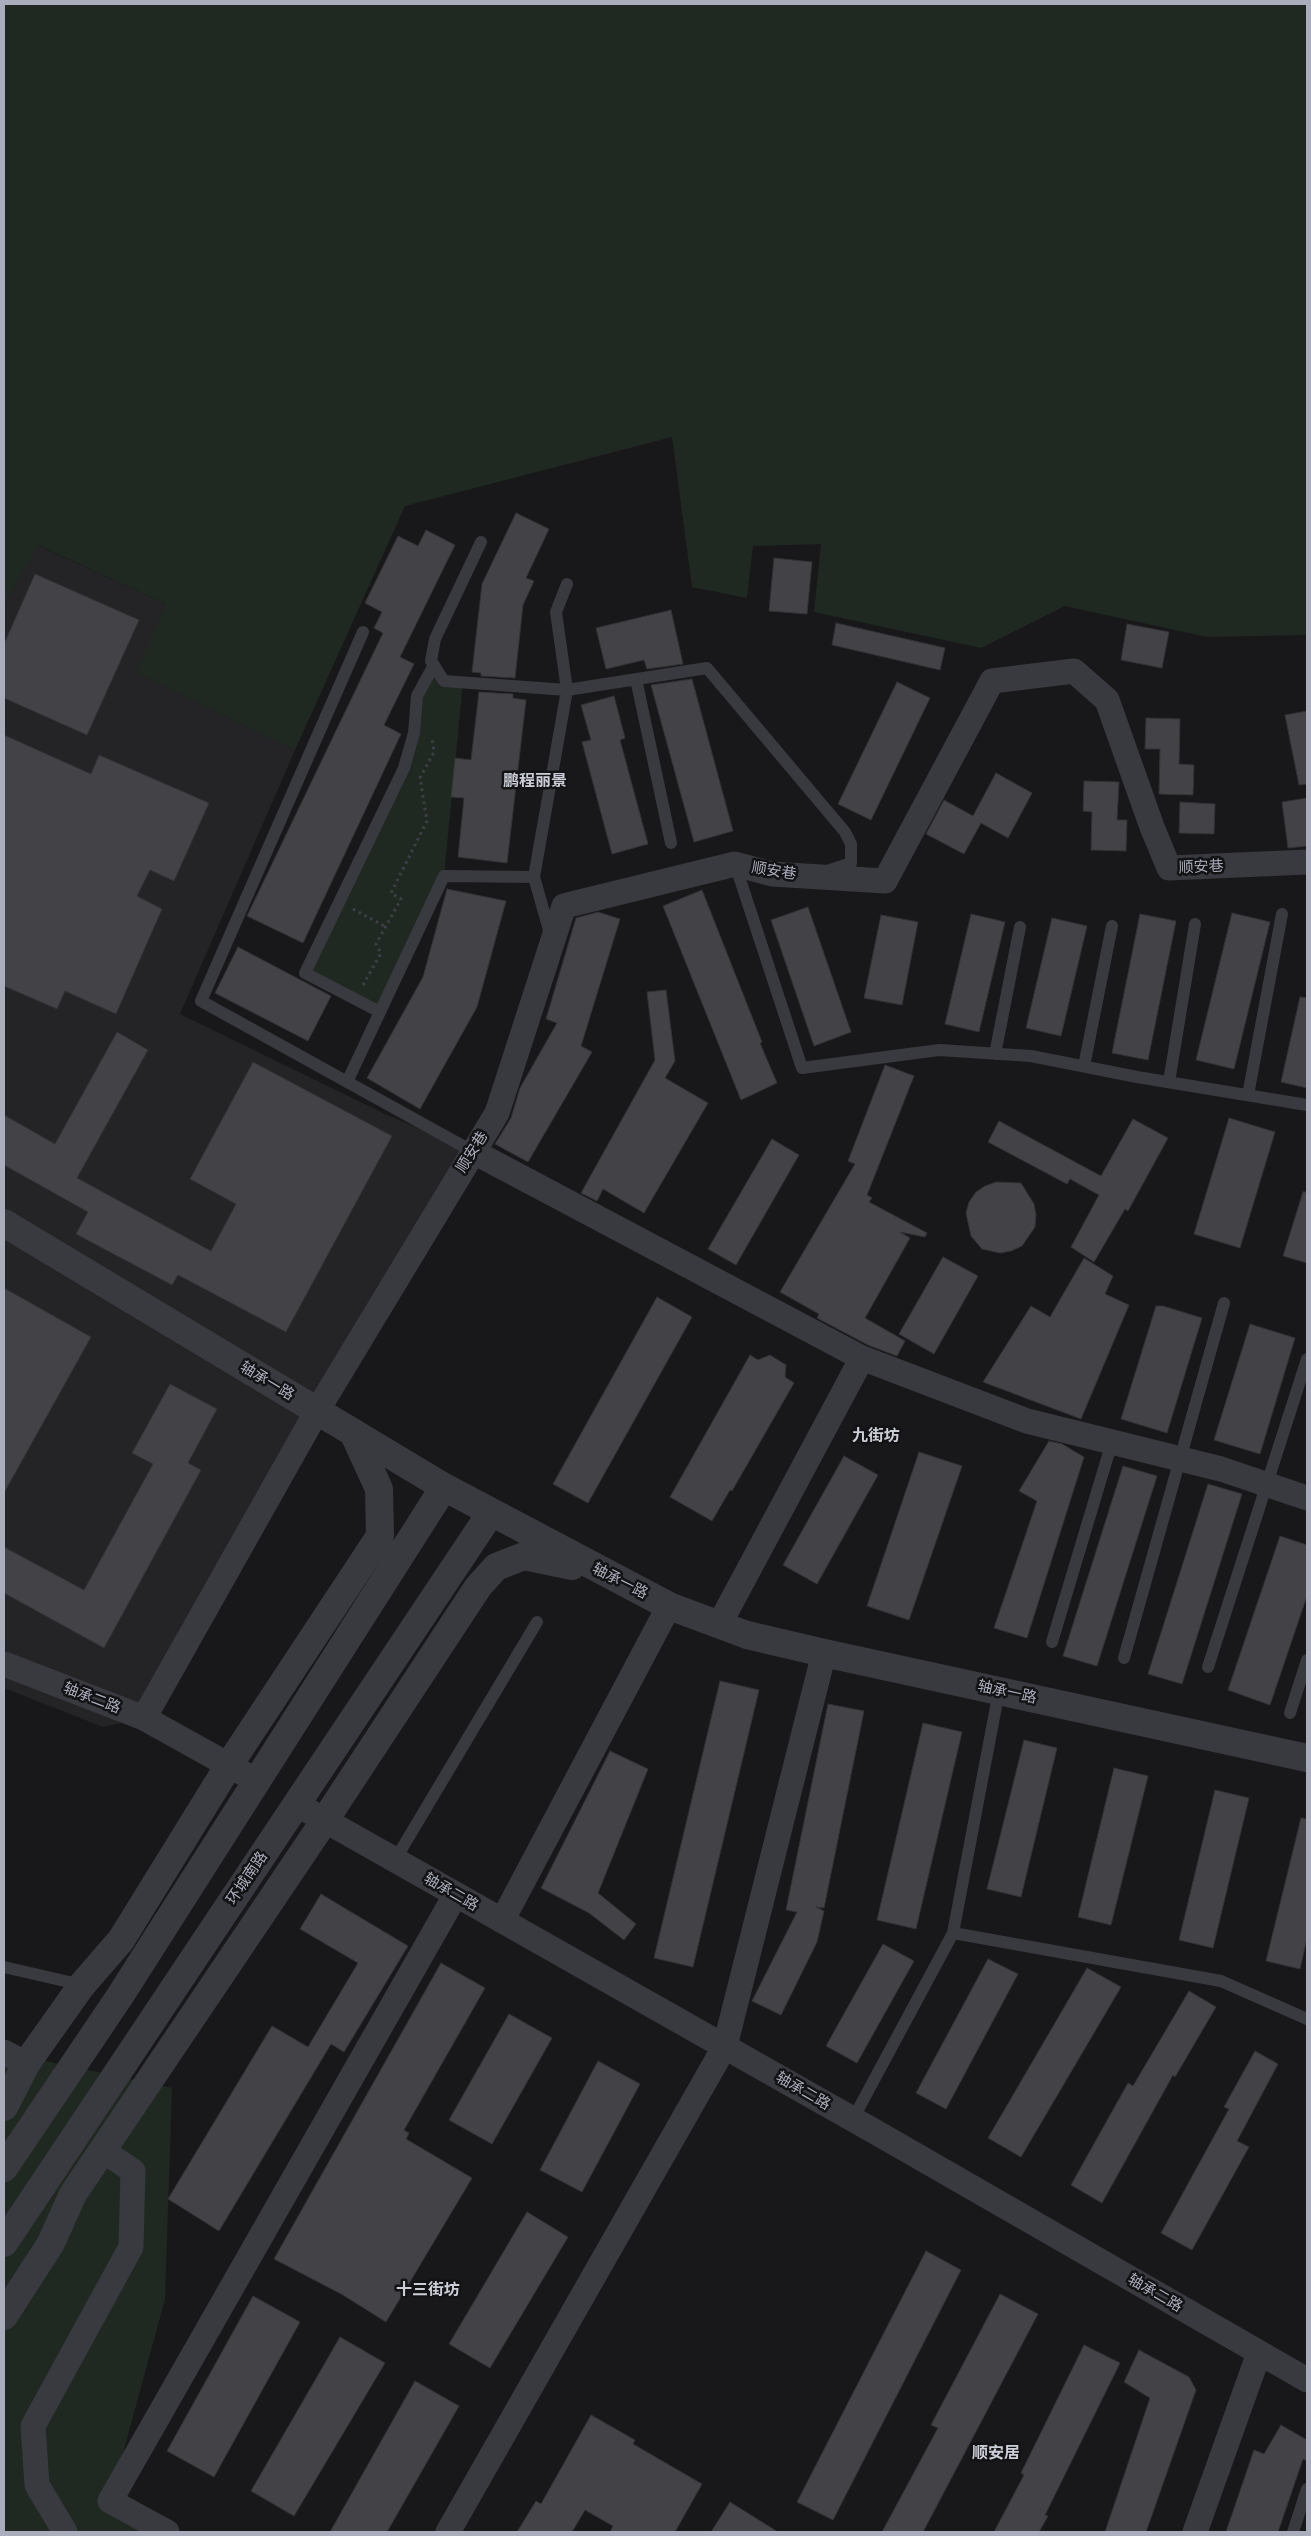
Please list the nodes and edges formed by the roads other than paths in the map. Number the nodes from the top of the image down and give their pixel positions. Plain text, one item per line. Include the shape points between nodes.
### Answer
1 (481, 542) dead end
2 (567, 584) dead end
3 (363, 632) dead end
4 (434, 665) junction
5 (636, 679) junction
6 (567, 690) junction
7 (671, 843) dead end
8 (1307, 862) edge
9 (735, 864) junction
10 (803, 876) junction
11 (534, 877) junction
12 (1282, 914) dead end
13 (1195, 924) dead end
14 (1112, 926) dead end
15 (1020, 927) dead end
16 (552, 943) junction
17 (380, 1012) junction
18 (995, 1054) junction
19 (1084, 1066) junction
20 (347, 1082) junction
21 (1169, 1082) junction
22 (1248, 1095) junction
23 (1307, 1105) edge
24 (472, 1151) junction
25 (4, 1223) edge
26 (1224, 1303) dead end
27 (862, 1358) junction
28 (1307, 1359) edge
29 (317, 1411) junction
30 (353, 1432) junction
31 (1112, 1442) junction
32 (1181, 1459) junction
33 (1268, 1485) junction
34 (444, 1487) junction
35 (1307, 1498) edge
36 (490, 1514) junction
37 (603, 1572) junction
38 (669, 1606) junction
39 (537, 1622) dead end
40 (719, 1625) junction
41 (1052, 1642) dead end
42 (824, 1653) junction
43 (1124, 1658) dead end
44 (1307, 1660) edge
45 (4, 1664) edge
46 (1208, 1667) dead end
47 (999, 1690) junction
48 (1290, 1713) dead end
49 (144, 1718) junction
50 (1307, 1758) edge
51 (229, 1765) junction
52 (257, 1780) junction
53 (298, 1805) junction
54 (325, 1820) junction
55 (395, 1860) junction
56 (456, 1894) junction
57 (502, 1921) junction
58 (952, 1933) junction
59 (4, 1966) edge
60 (82, 1985) junction
61 (1307, 2019) edge
62 (724, 2046) junction
63 (15, 2058) edge
64 (4, 2107) edge
65 (853, 2119) junction
66 (102, 2150) junction
67 (4, 2168) edge
68 (4, 2243) edge
69 (4, 2316) edge
70 (1259, 2353) junction
71 (1307, 2380) edge
72 (1307, 2489) edge
73 (65, 2532) edge
74 (167, 2532) edge
75 (448, 2532) edge
76 (1194, 2532) edge
77 (1293, 2532) edge

1 - 4 lane via 435,639 431,661
2 - 6 lane via 556,612
3 - 20 lane via 201,1001
4 - 6 lane via 444,681
4 - 17 lane via 417,696 414,733 404,768 304,973
5 - 6 lane
5 - 7 lane
5 - 10 lane via 707,668 845,832 851,844 851,863
6 - 11 lane
8 - 10 street, 顺安巷 via 1170,868 1107,700 1074,671 992,681 885,881
9 - 10 street, 顺安巷 via 772,874
9 - 16 street, 顺安巷 via 564,906
9 - 18 lane via 802,1068 940,1050
11 - 16 lane
11 - 17 lane via 444,876
12 - 22 lane
13 - 21 lane
14 - 19 lane
15 - 18 lane
16 - 24 street, 顺安巷 via 497,1113
17 - 20 lane
18 - 19 lane via 1031,1056
19 - 21 lane
20 - 24 lane
21 - 22 lane
22 - 23 lane
24 - 27 street
24 - 29 street, 顺安巷
25 - 29 street, 轴承一路
26 - 32 lane
27 - 31 street via 1027,1420
27 - 40 street
28 - 33 lane
29 - 30 street, 轴承一路
29 - 49 street, 顺安巷
30 - 34 street, 轴承一路
30 - 51 street via 379,1489 380,1536
31 - 32 street
31 - 41 lane
32 - 33 street
32 - 43 lane
33 - 35 street
33 - 46 lane
34 - 36 street, 轴承一路
34 - 52 street
36 - 37 street, 轴承一路
36 - 53 street, 环城南路
37 - 38 street, 轴承一路
37 - 54 street via 524,1556 496,1567 478,1587
38 - 40 street, 轴承一路
38 - 57 street
39 - 55 lane
40 - 42 street, 轴承一路
42 - 47 street, 轴承一路
42 - 62 street
44 - 48 lane
45 - 49 street, 轴承二路
47 - 50 street, 轴承一路
47 - 58 lane
49 - 51 street, 轴承二路
51 - 52 street, 轴承二路
51 - 60 street via 121,1940
52 - 67 street via 120,1996
53 - 54 street, 轴承二路
53 - 68 street, 环城南路
54 - 55 street, 轴承二路
54 - 66 street
55 - 56 street, 轴承二路
56 - 57 street, 轴承二路
56 - 74 street via 110,2501
57 - 62 street, 轴承二路
58 - 61 lane via 1221,1981
58 - 65 lane
59 - 60 lane
60 - 63 street
62 - 65 street, 轴承二路
62 - 75 street
63 - 64 street
65 - 70 street, 轴承二路
66 - 69 street via 73,2194 51,2243
66 - 73 street via 133,2171 132,2248 34,2426 36,2485
70 - 71 street, 轴承二路
70 - 76 street
72 - 77 lane

